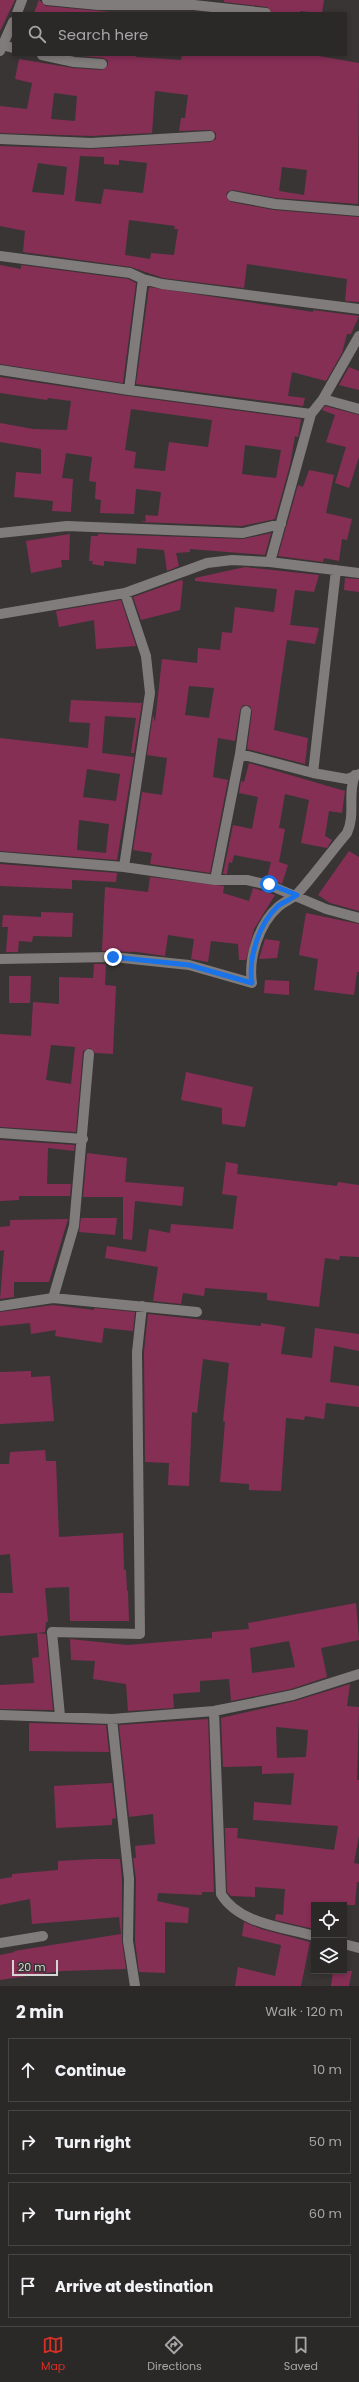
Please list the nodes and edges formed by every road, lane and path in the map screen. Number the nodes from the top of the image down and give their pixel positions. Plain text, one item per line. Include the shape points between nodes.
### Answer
1 (22, 0) edge
2 (48, 0) edge
3 (17, 12) edge
4 (257, 12) edge
5 (12, 25) edge
6 (5, 48) edge
7 (47, 56) edge
8 (102, 64) dead end
9 (210, 136) dead end
10 (0, 140) edge
11 (232, 196) dead end
12 (359, 211) edge
13 (0, 256) edge
14 (143, 280) junction
15 (359, 308) edge
16 (359, 336) edge
17 (0, 370) edge
18 (129, 390) junction
19 (323, 399) junction
20 (359, 409) edge
21 (311, 414) junction
22 (281, 524) junction
23 (0, 533) edge
24 (270, 562) junction
25 (336, 570) junction
26 (359, 573) edge
27 (125, 593) junction
28 (0, 614) edge
29 (246, 711) dead end
30 (240, 754) junction
31 (313, 773) junction
32 (357, 775) edge
33 (0, 857) edge
34 (124, 867) junction
35 (214, 880) junction
36 (297, 895) junction
37 (359, 918) edge
38 (0, 959) edge
39 (89, 1054) dead end
40 (0, 1133) edge
41 (83, 1139) junction
42 (53, 1298) junction
43 (0, 1306) edge
44 (142, 1306) junction
45 (197, 1312) dead end
46 (359, 1674) edge
47 (214, 1711) junction
48 (0, 1715) edge
49 (60, 1716) junction
50 (112, 1719) junction
51 (311, 1935) edge
52 (42, 1936) dead end
53 (0, 1943) edge
54 (347, 1945) edge
55 (359, 1948) edge
56 (135, 1986) edge

1 - 3 street
2 - 4 street via 98,5 194,5
5 - 6 street
7 - 8 street via 74,62
9 - 10 street via 91,143
11 - 12 street via 275,204
13 - 14 street via 130,273
14 - 15 street
14 - 18 street
16 - 19 street
17 - 18 street
18 - 21 street
19 - 20 street
19 - 21 street
21 - 22 street
22 - 23 street via 243,533 67,526
22 - 24 street
24 - 25 street
24 - 27 street via 232,560 207,563
25 - 26 street
25 - 31 street
27 - 28 street
27 - 34 street via 146,656 150,693
29 - 30 street
30 - 31 street
30 - 35 street
31 - 32 street via 347,779
32 - 36 street via 351,785 352,822 347,834
33 - 34 street
34 - 35 street
35 - 36 street via 247,880 269,884
36 - 37 street via 326,909
36 - 38 street via 278,906 263,927 250,973 252,983 189,965 113,957
39 - 41 street
40 - 41 street
41 - 42 street via 74,1226
42 - 43 street
42 - 44 street
44 - 45 street
44 - 49 street via 137,1352 140,1634 52,1632
46 - 47 street via 293,1694
47 - 50 street
47 - 51 street via 222,1894 237,1912
48 - 49 street
49 - 50 street
50 - 56 street via 129,1879 128,1941
52 - 53 street
54 - 55 street

